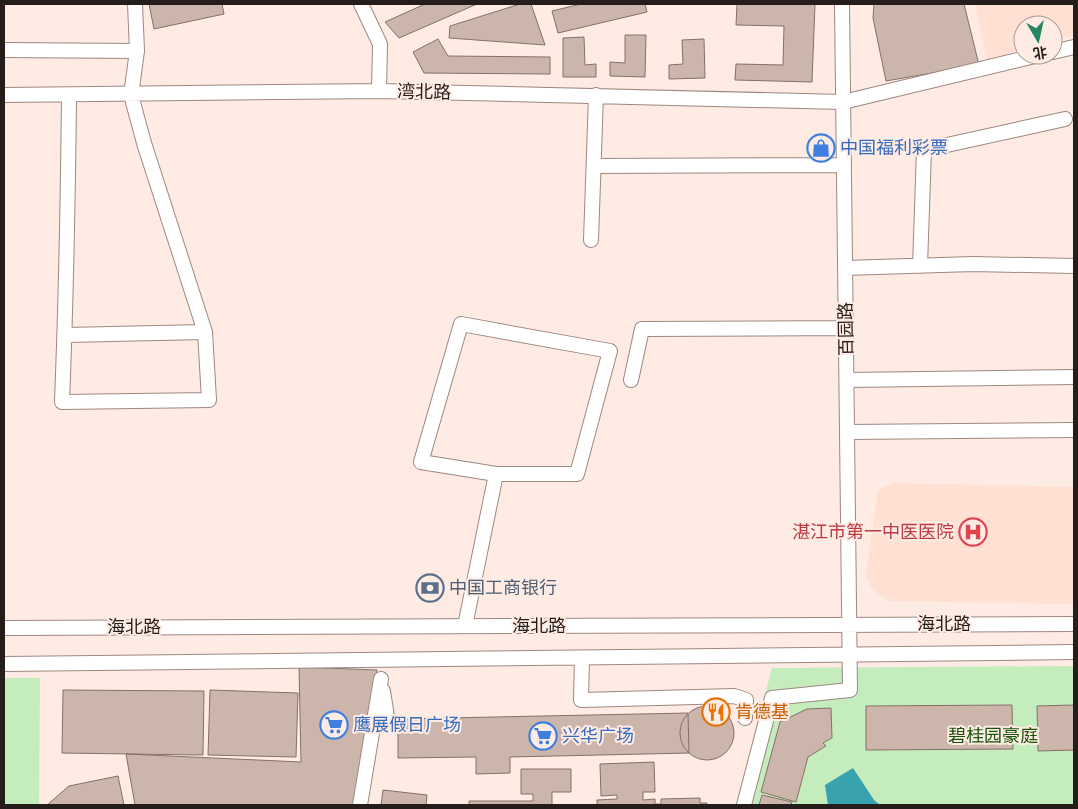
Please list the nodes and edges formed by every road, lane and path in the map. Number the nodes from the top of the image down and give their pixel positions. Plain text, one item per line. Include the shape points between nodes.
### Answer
1 (135, 4) edge
2 (361, 4) edge
3 (842, 4) edge
4 (4, 47) edge
5 (137, 51) junction
6 (1013, 61) edge
7 (379, 91) junction
8 (4, 95) edge
9 (69, 95) junction
10 (131, 95) junction
11 (596, 95) junction
12 (844, 102) junction
13 (1065, 119) dead end
14 (844, 165) junction
15 (594, 166) junction
16 (591, 240) dead end
17 (920, 266) junction
18 (1074, 266) edge
19 (845, 268) junction
20 (846, 328) junction
21 (205, 332) junction
22 (65, 335) junction
23 (1074, 377) edge
24 (631, 380) dead end
25 (847, 380) junction
26 (1074, 430) edge
27 (847, 432) junction
28 (496, 474) junction
29 (849, 623) junction
30 (1074, 624) edge
31 (465, 626) junction
32 (4, 628) edge
33 (1074, 652) edge
34 (850, 654) junction
35 (582, 659) junction
36 (383, 660) junction
37 (4, 664) edge
38 (381, 679) junction
39 (387, 717) dead end
40 (745, 718) dead end
41 (360, 805) edge
42 (744, 805) edge

1 - 5 street
2 - 7 street via 380,44
3 - 12 street, 百园路
4 - 5 street
5 - 10 street
6 - 12 street, 湾北路
7 - 10 street, 湾北路
7 - 11 street, 湾北路
8 - 9 street, 湾北路
9 - 10 street, 湾北路
9 - 22 street
10 - 21 street
11 - 12 street, 湾北路
11 - 15 street
12 - 14 street, 百园路
13 - 17 street via 924,150
14 - 15 street
14 - 19 street, 百园路
15 - 16 street
17 - 18 street
17 - 19 street
19 - 20 street, 百园路
20 - 24 street via 642,329
20 - 25 street, 百园路
21 - 22 street
21 - 22 street via 209,400 62,402
23 - 25 street
25 - 27 street, 百园路
26 - 27 street
27 - 29 street, 百园路
28 - 28 street via 577,474 610,350 461,324 420,462
28 - 31 street
29 - 30 street, 海北路
29 - 31 street, 海北路
29 - 34 street, 百园路
31 - 32 street, 海北路
33 - 34 street, 海北路
34 - 35 street, 海北路
34 - 42 street, 百园路 via 850,690 772,698
35 - 36 street, 海北路
35 - 40 street via 581,700 734,696 746,700
36 - 37 street, 海北路
36 - 38 street
38 - 39 street
38 - 41 street

